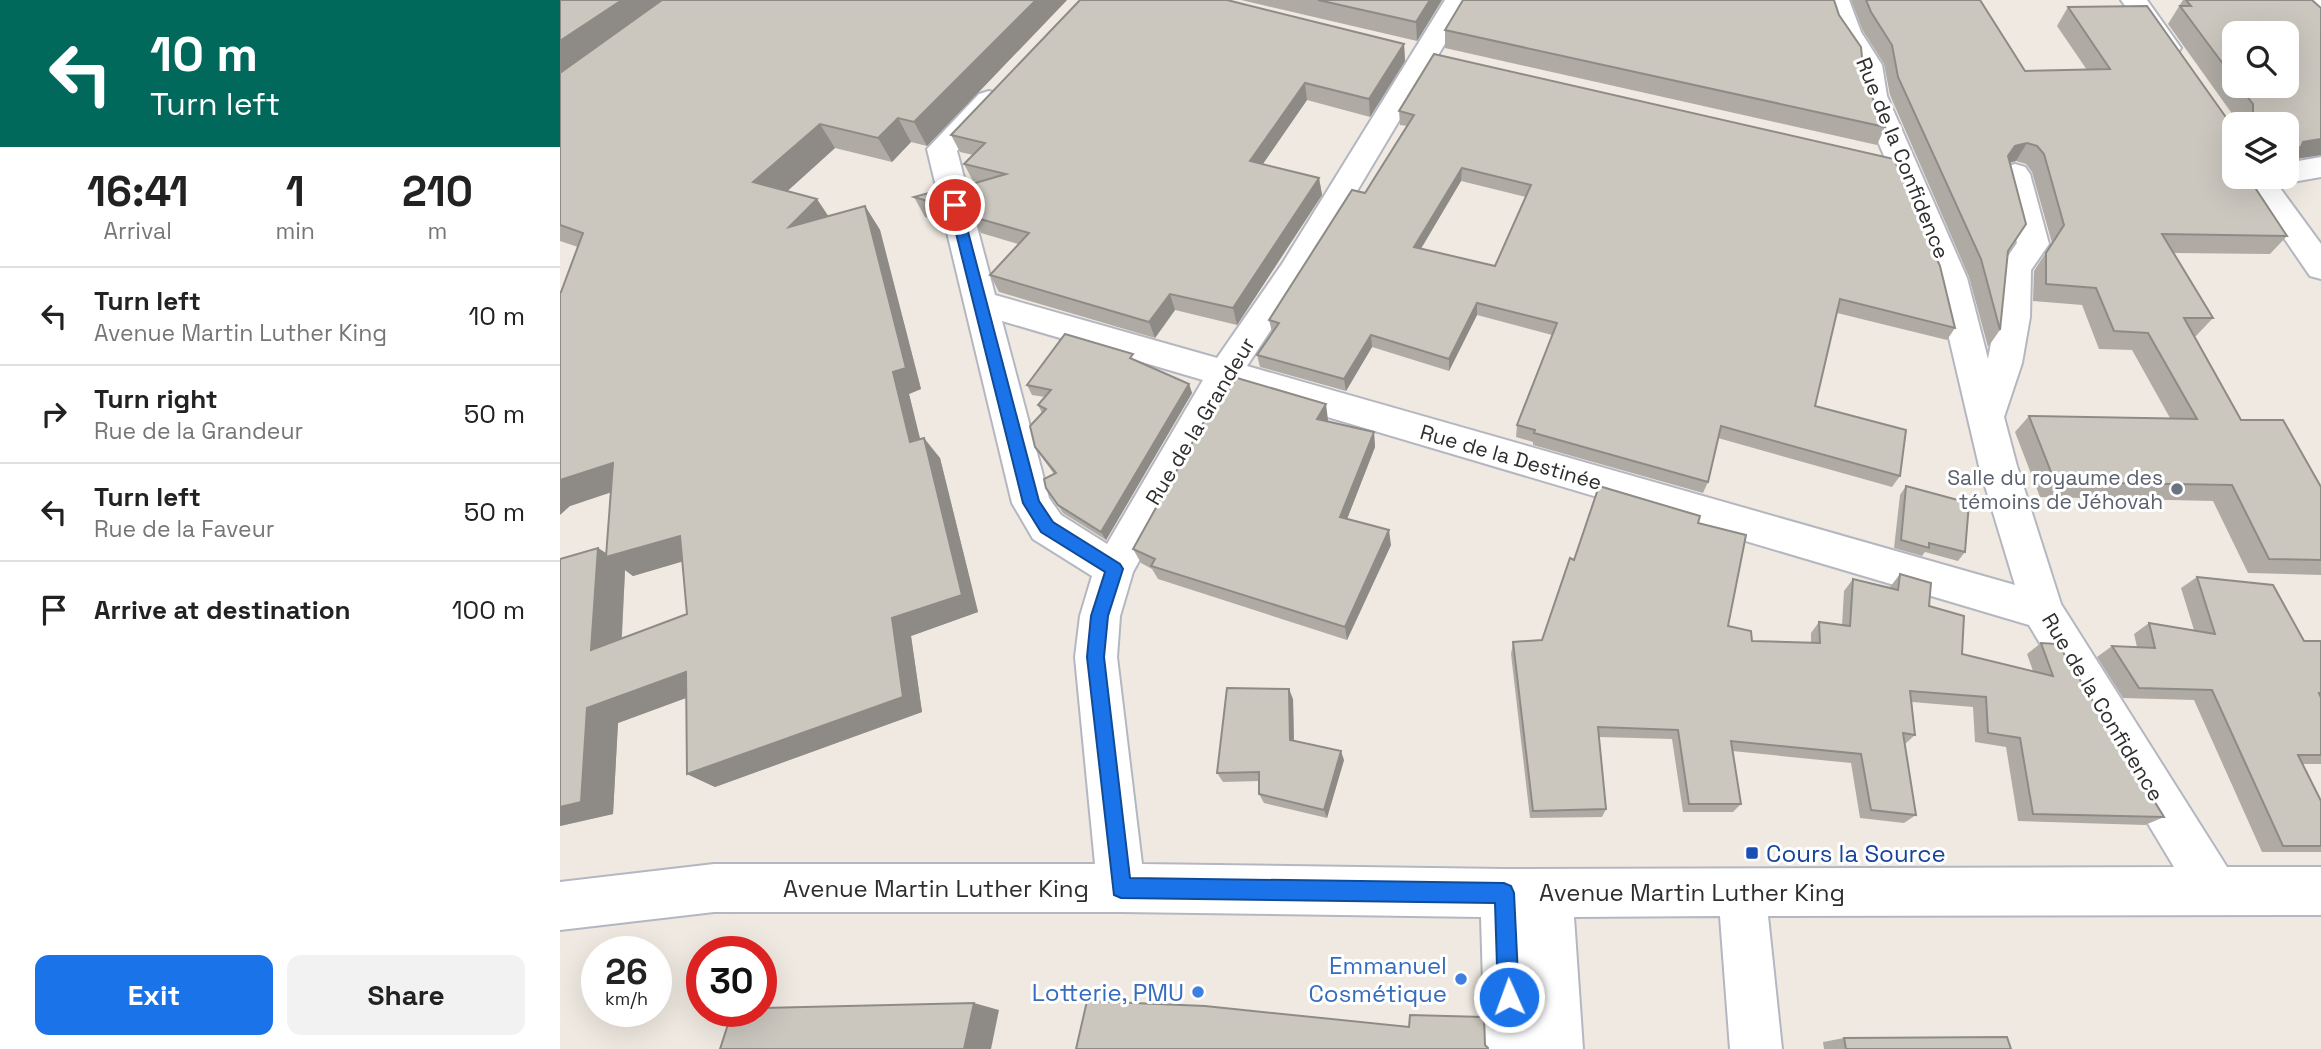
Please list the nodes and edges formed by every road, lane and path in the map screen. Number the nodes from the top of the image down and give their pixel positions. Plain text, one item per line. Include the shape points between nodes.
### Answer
1 (1458, 0) edge
2 (1836, 0) edge
3 (2134, 0) edge
4 (2313, 0) edge
5 (2321, 1) edge
6 (2181, 66) edge
7 (1008, 80) edge
8 (2321, 167) edge
9 (2299, 171) edge
10 (2015, 174) edge
11 (2275, 189) edge
12 (2321, 268) edge
13 (979, 302) junction
14 (1224, 374) junction
15 (1986, 417) junction
16 (1114, 569) junction
17 (2043, 611) junction
18 (1121, 888) junction
19 (2214, 890) junction
20 (2321, 891) edge
21 (1742, 892) junction
22 (1526, 893) junction
23 (560, 906) edge
24 (1511, 1049) edge
25 (1557, 1049) edge
26 (1756, 1049) edge

1 - 14 street, Rue de la Grandeur via 1293,272
2 - 15 street, Rue de la Confidence via 1848,32 1869,65 1889,160 1951,278
3 - 6 street
4 - 5 street
7 - 13 street via 942,149
8 - 9 street
10 - 15 street via 2033,244 2015,268 2005,363
11 - 12 street
13 - 14 street, Rue de la Destinée
13 - 16 street via 1031,503 1047,527
14 - 16 street, Rue de la Grandeur
14 - 17 street, Rue de la Destinée
15 - 17 street, Rue de la Confidence
16 - 18 street, Rue de la Grandeur via 1100,616 1096,657
17 - 19 street, Rue de la Confidence
18 - 22 street, Avenue Martin Luther King
18 - 23 street, Avenue Martin Luther King via 714,888
19 - 20 street, Avenue Martin Luther King
19 - 21 street, Avenue Martin Luther King
21 - 22 street, Avenue Martin Luther King
21 - 26 street
22 - 24 street
22 - 25 street

